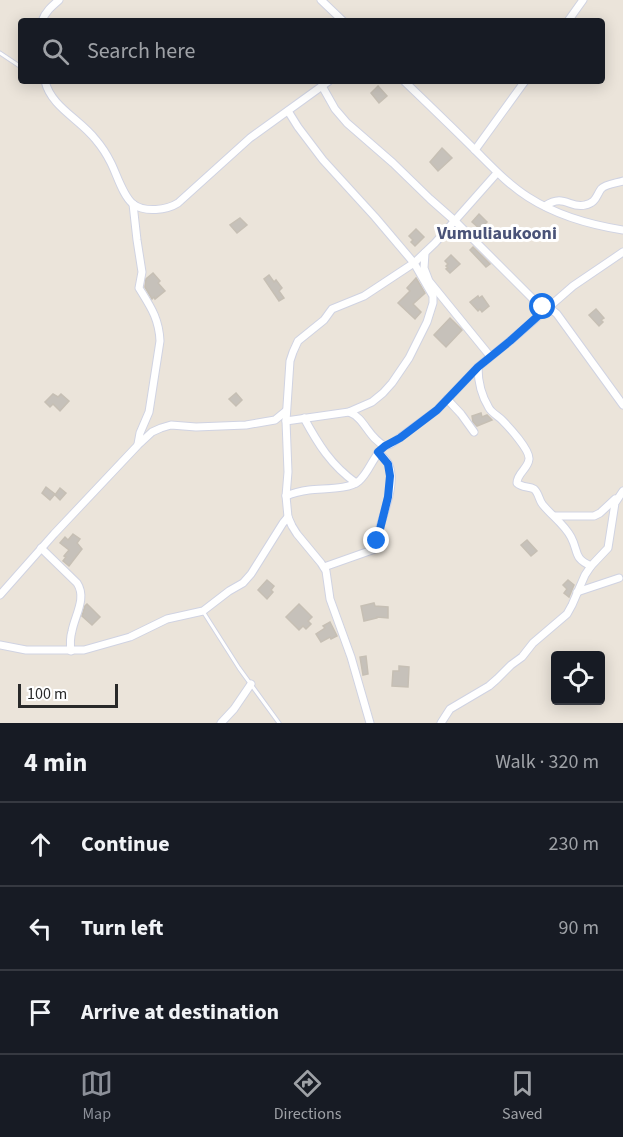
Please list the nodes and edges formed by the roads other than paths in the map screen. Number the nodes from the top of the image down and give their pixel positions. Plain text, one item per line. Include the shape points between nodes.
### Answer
1 (59, 0) edge
2 (321, 0) edge
3 (583, 0) edge
4 (43, 18) edge
5 (340, 18) edge
6 (570, 18) edge
7 (0, 53) edge
8 (18, 65) edge
9 (46, 84) edge
10 (325, 84) edge
11 (407, 84) edge
12 (523, 84) edge
13 (322, 86) junction
14 (288, 111) junction
15 (475, 150) junction
16 (497, 173) junction
17 (623, 181) edge
18 (134, 204) junction
19 (545, 206) junction
20 (455, 220) junction
21 (623, 230) edge
22 (623, 252) edge
23 (425, 253) junction
24 (414, 263) junction
25 (548, 307) junction
26 (490, 356) junction
27 (478, 367) junction
28 (447, 399) junction
29 (623, 405) edge
30 (286, 411) junction
31 (349, 412) junction
32 (304, 418) junction
33 (286, 421) junction
34 (474, 432) dead end
35 (138, 445) junction
36 (385, 446) junction
37 (378, 452) junction
38 (356, 483) junction
39 (623, 491) edge
40 (286, 496) junction
41 (617, 498) junction
42 (555, 516) junction
43 (288, 517) junction
44 (41, 548) junction
45 (591, 566) junction
46 (324, 567) junction
47 (620, 578) dead end
48 (577, 592) junction
49 (0, 595) edge
50 (203, 611) junction
51 (0, 645) edge
52 (71, 651) junction
53 (251, 684) junction
54 (221, 723) edge
55 (279, 723) edge
56 (370, 723) edge
57 (441, 723) edge

1 - 4 street
2 - 5 street
3 - 6 street
7 - 8 lane
9 - 18 street via 54,100 95,138
10 - 13 street
11 - 15 street
12 - 15 street
13 - 14 street
13 - 20 street via 347,123
14 - 18 street via 244,142 172,207 149,209
14 - 24 street via 323,160
15 - 16 street
16 - 19 street
16 - 20 street
17 - 19 street via 605,186 588,205 558,201
18 - 35 street via 142,272 139,288 153,310 160,333 149,412
19 - 21 street via 575,219
20 - 23 street
20 - 25 street via 535,301
22 - 25 street
23 - 24 street
23 - 26 street via 424,268 429,281
24 - 30 street via 355,300 332,309 298,341 290,361
24 - 31 street via 433,296 427,322 392,383 372,402
25 - 26 street
25 - 29 street via 564,322
26 - 27 street
27 - 28 street
27 - 42 street via 479,384 489,408 525,447 529,457 517,483 533,488
28 - 34 street
28 - 36 street via 422,422
30 - 33 street
30 - 35 street via 275,420 246,425 171,425 152,432
31 - 32 street
31 - 36 street
32 - 33 street
32 - 38 street via 322,450
33 - 40 street
35 - 44 street
36 - 37 street
37 - 38 street
37 - 46 street via 388,464 390,483 375,549
38 - 40 street
39 - 41 street
40 - 43 street
41 - 42 street via 594,516
41 - 45 street via 608,548
42 - 45 street via 569,534 579,558
43 - 46 street
43 - 50 street via 243,583
44 - 49 street
44 - 52 street via 81,589
45 - 48 street
46 - 56 street via 330,599
47 - 48 street
48 - 57 street via 562,619 489,686 450,709
50 - 52 street via 167,619 121,640
50 - 53 lane
51 - 52 street
53 - 54 street
53 - 55 lane

